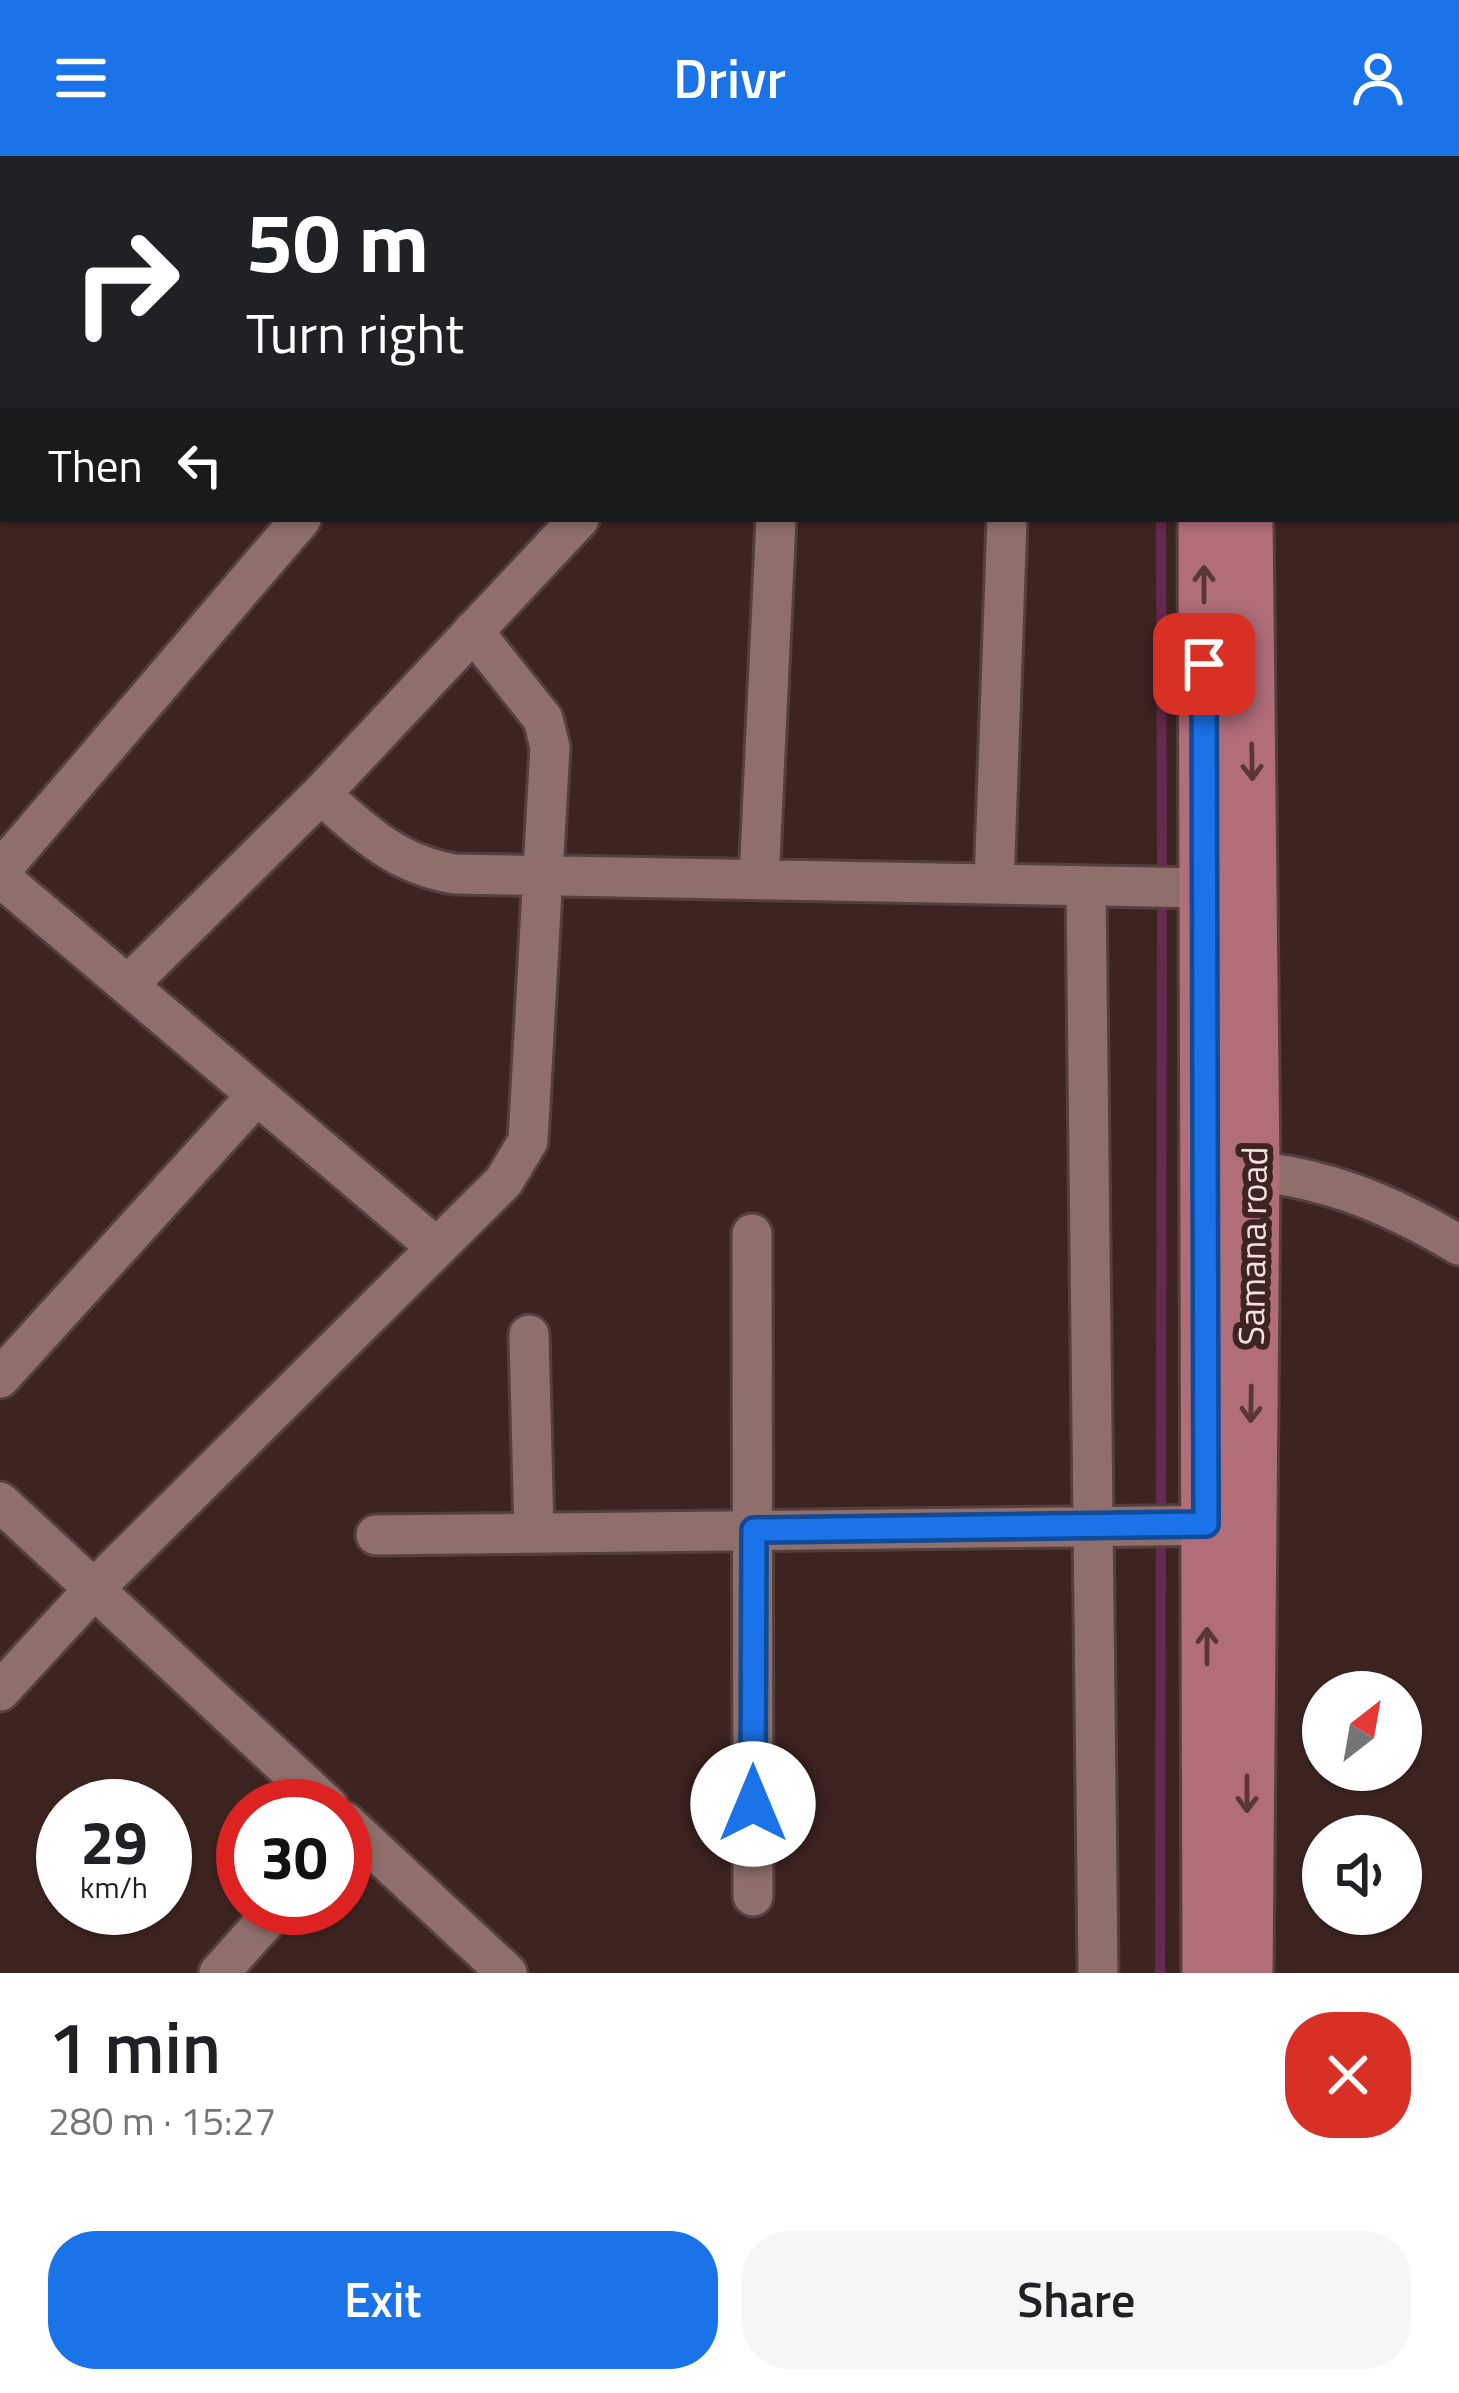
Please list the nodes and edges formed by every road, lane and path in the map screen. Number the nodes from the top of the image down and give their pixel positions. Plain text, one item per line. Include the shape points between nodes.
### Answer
1 (298, 522) edge
2 (576, 522) edge
3 (776, 522) edge
4 (1007, 522) edge
5 (1204, 522) edge
6 (1247, 522) edge
7 (473, 631) junction
8 (321, 794) junction
9 (0, 874) edge
10 (540, 876) junction
11 (759, 880) junction
12 (994, 884) junction
13 (1087, 886) junction
14 (1166, 887) junction
15 (128, 986) junction
16 (257, 1095) junction
17 (1229, 1170) junction
18 (752, 1234) dead end
19 (1459, 1245) edge
20 (435, 1246) junction
21 (529, 1335) dead end
22 (0, 1378) edge
23 (0, 1502) edge
24 (1167, 1525) junction
25 (754, 1530) junction
26 (534, 1532) junction
27 (376, 1535) dead end
28 (94, 1588) junction
29 (0, 1691) edge
30 (296, 1779) edge
31 (372, 1849) edge
32 (753, 1896) dead end
33 (253, 1935) edge
34 (219, 1973) edge
35 (507, 1973) edge
36 (1098, 1973) edge
37 (1208, 1973) edge
38 (1247, 1973) edge

1 - 9 street
2 - 7 street
3 - 11 street
4 - 12 street
14 -> 5 main road, Samana road
6 -> 17 main road, Samana road
7 - 8 street
7 - 10 street via 547,733
8 - 10 street via 377,845 416,866
8 - 15 street
9 - 15 street
10 - 11 street
10 - 20 street via 528,1141 504,1181
11 - 12 street
12 - 13 street
13 - 14 street
13 - 24 street
14 - 17 main road, Samana road
15 - 16 street
16 - 20 street
16 - 22 street
17 - 19 street via 1366,1196
17 - 24 main road, Samana road
18 - 25 street
20 - 28 street
21 - 26 street
23 - 28 street
24 - 25 street
24 - 36 street
37 -> 24 main road, Samana road
24 -> 38 main road, Samana road
25 - 26 street
25 - 32 street
26 - 27 street
28 - 29 street
28 - 30 street
31 - 35 street
33 - 34 street

